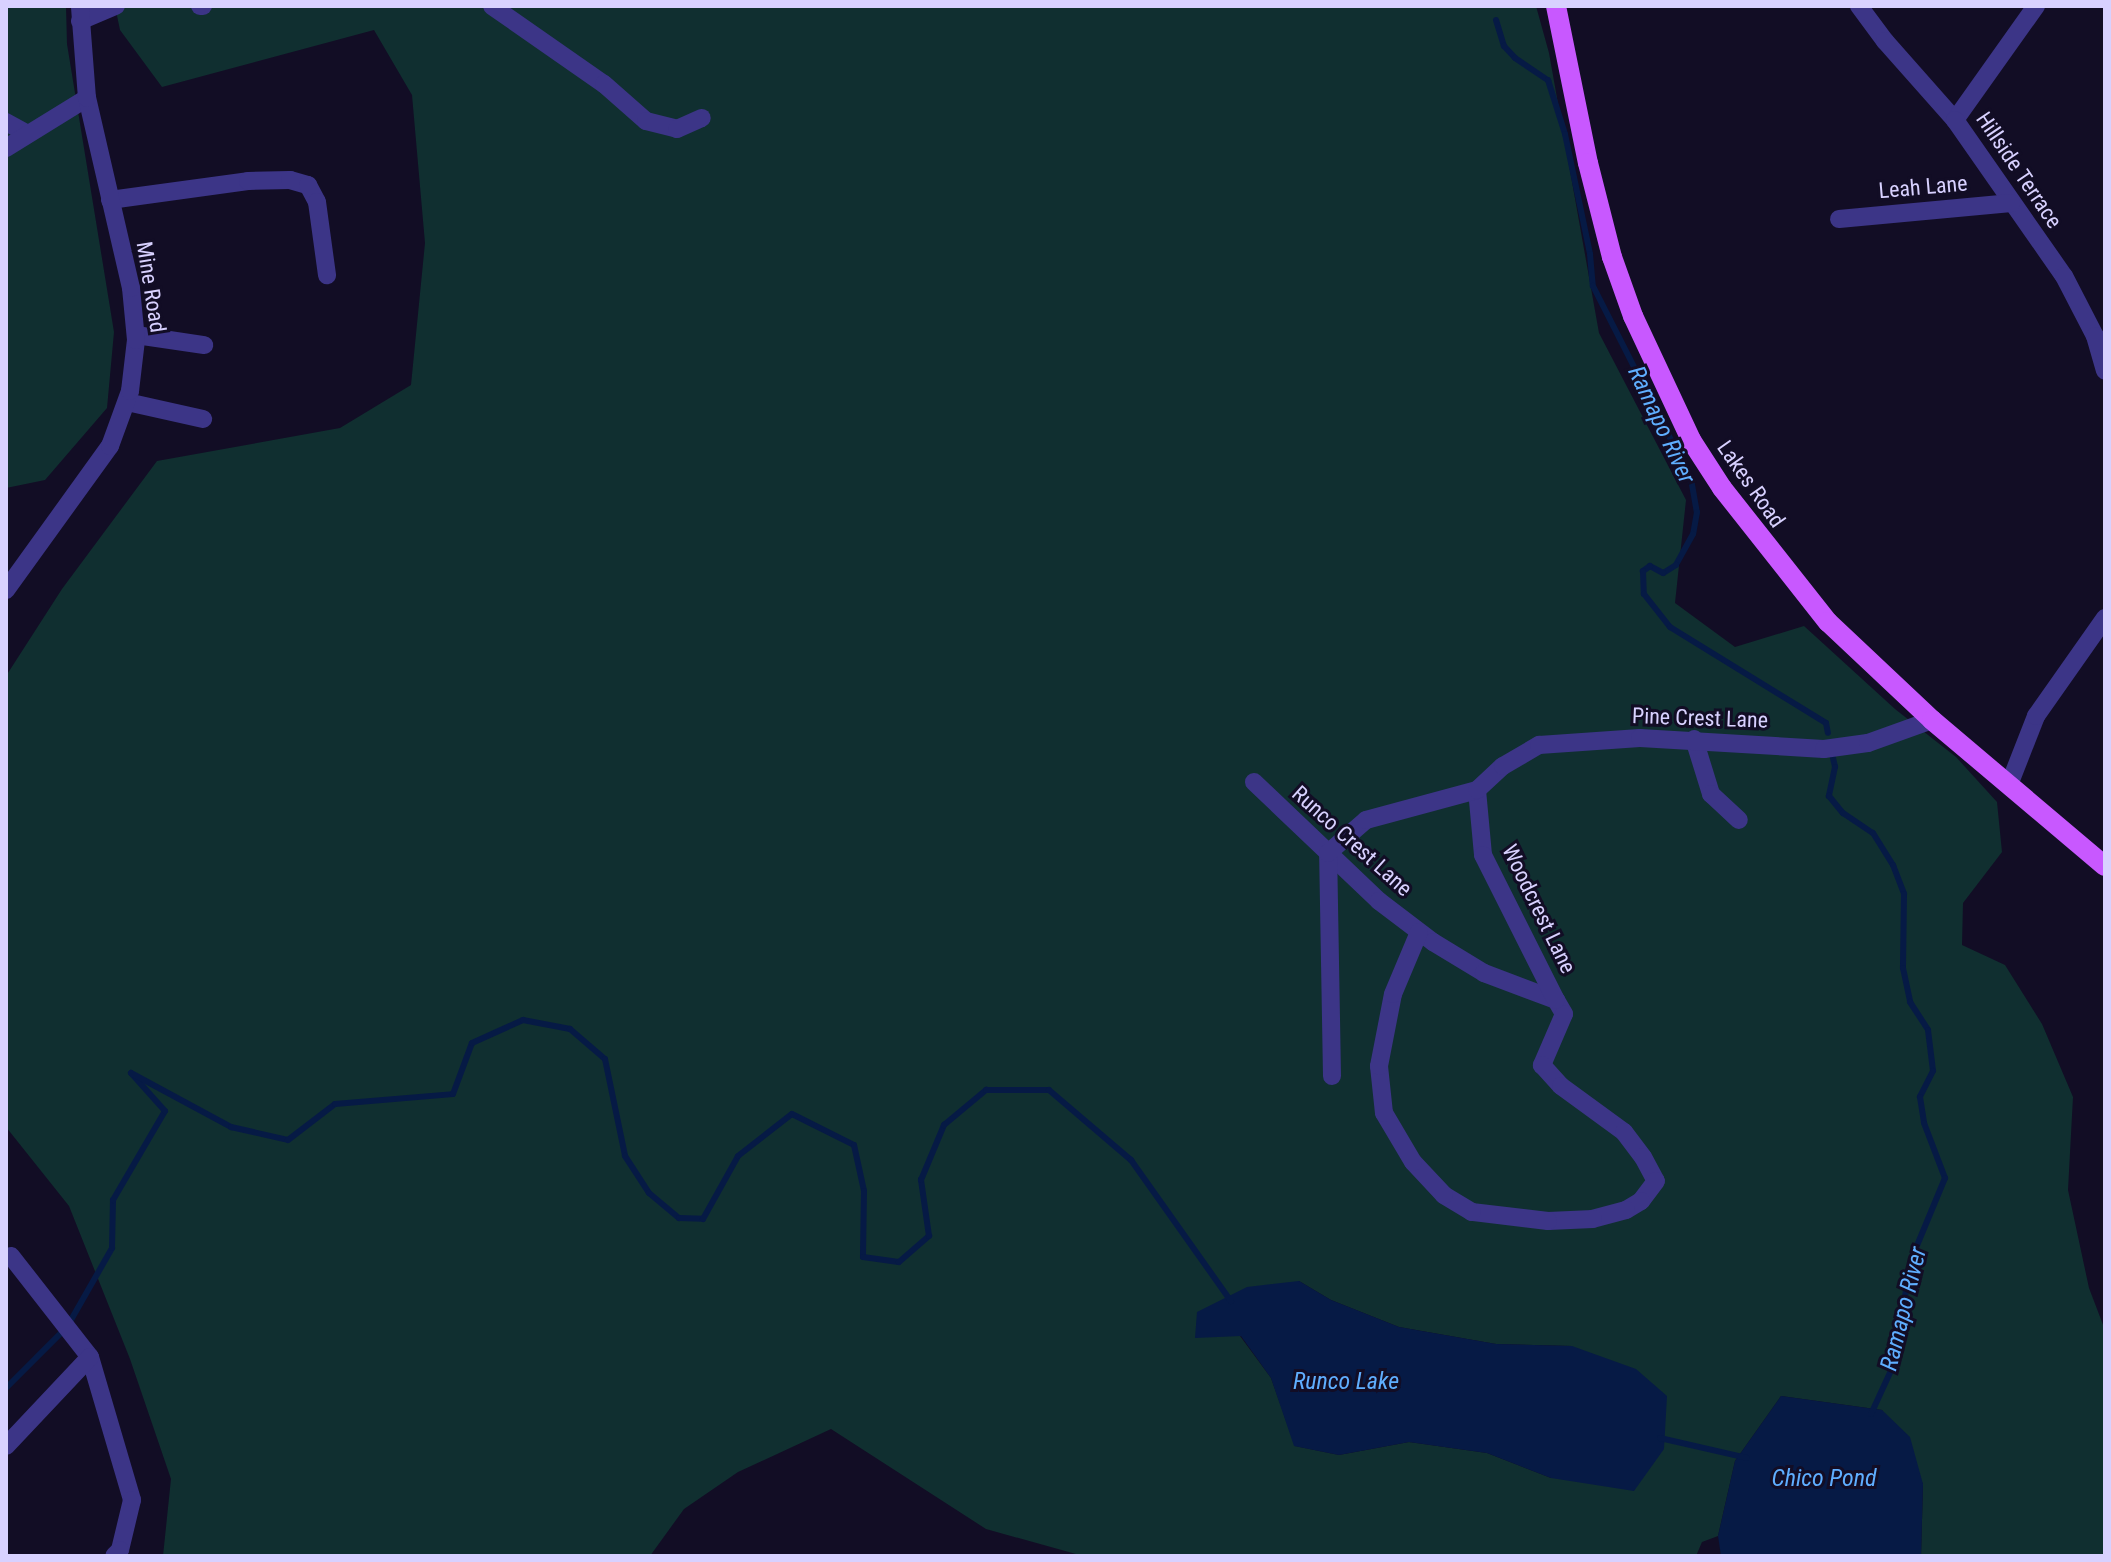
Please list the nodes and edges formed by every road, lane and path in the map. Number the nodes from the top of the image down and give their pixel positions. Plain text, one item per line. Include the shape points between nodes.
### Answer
1 (116, 6) edge
2 (492, 6) edge
3 (1556, 6) edge
4 (1859, 6) edge
5 (2036, 6) edge
6 (517, 12) edge
7 (80, 13) edge
8 (87, 98) junction
9 (702, 118) dead end
10 (1955, 120) junction
11 (6, 122) edge
12 (26, 133) junction
13 (6, 148) edge
14 (110, 200) junction
15 (2011, 203) junction
16 (1839, 219) dead end
17 (327, 275) dead end
18 (136, 335) junction
19 (204, 345) dead end
20 (2105, 368) edge
21 (127, 402) junction
22 (203, 419) dead end
23 (12, 570) edge
24 (6, 590) edge
25 (2105, 618) edge
26 (1932, 720) junction
27 (1694, 739) junction
28 (1254, 782) dead end
29 (2009, 785) junction
30 (1477, 790) junction
31 (1739, 820) dead end
32 (1328, 853) junction
33 (2105, 866) edge
34 (1419, 932) junction
35 (1556, 1000) junction
36 (1332, 1076) dead end
37 (8, 1256) edge
38 (90, 1357) junction
39 (6, 1446) edge
40 (114, 1556) edge

1 - 7 street
2 - 6 street
3 - 26 main road, Lakes Road via 1612,257 1633,316 1691,440 1763,544 1828,622
4 - 10 street
5 - 10 street, Hillside Terrace
6 - 9 street via 646,121 677,129
7 - 8 street, Mine Road
8 - 12 street
8 - 14 street, Mine Road
10 - 15 street, Hillside Terrace
11 - 12 street
12 - 13 street
14 - 17 street via 248,181 308,185 317,202
14 - 18 street, Mine Road
15 - 16 street, Leah Lane
15 - 20 street, Hillside Terrace via 2064,276
18 - 19 street
18 - 21 street, Mine Road
21 - 22 street
21 - 23 street, Mine Road via 110,446
23 - 24 street, Mine Road
25 - 29 street via 2036,716
26 - 27 street, Pine Crest Lane via 1868,743 1824,749
26 - 29 main road, Lakes Road
27 - 30 street, Pine Crest Lane via 1539,745 1503,766
27 - 31 street via 1711,794
28 - 32 street, Runco Crest Lane
29 - 33 main road, Lakes Road
30 - 32 street via 1366,820
30 - 35 street, Woodcrest Lane via 1483,855
32 - 34 street, Runco Crest Lane
32 - 36 street
34 - 35 street, Runco Crest Lane via 1484,973
34 - 35 street via 1380,1043 1379,1092 1395,1138 1413,1162 1444,1195 1472,1212 1548,1221 1593,1219 1641,1201 1656,1181 1624,1132 1561,1086 1542,1065 1564,1014
37 - 38 street
38 - 39 street
38 - 40 street via 132,1500

